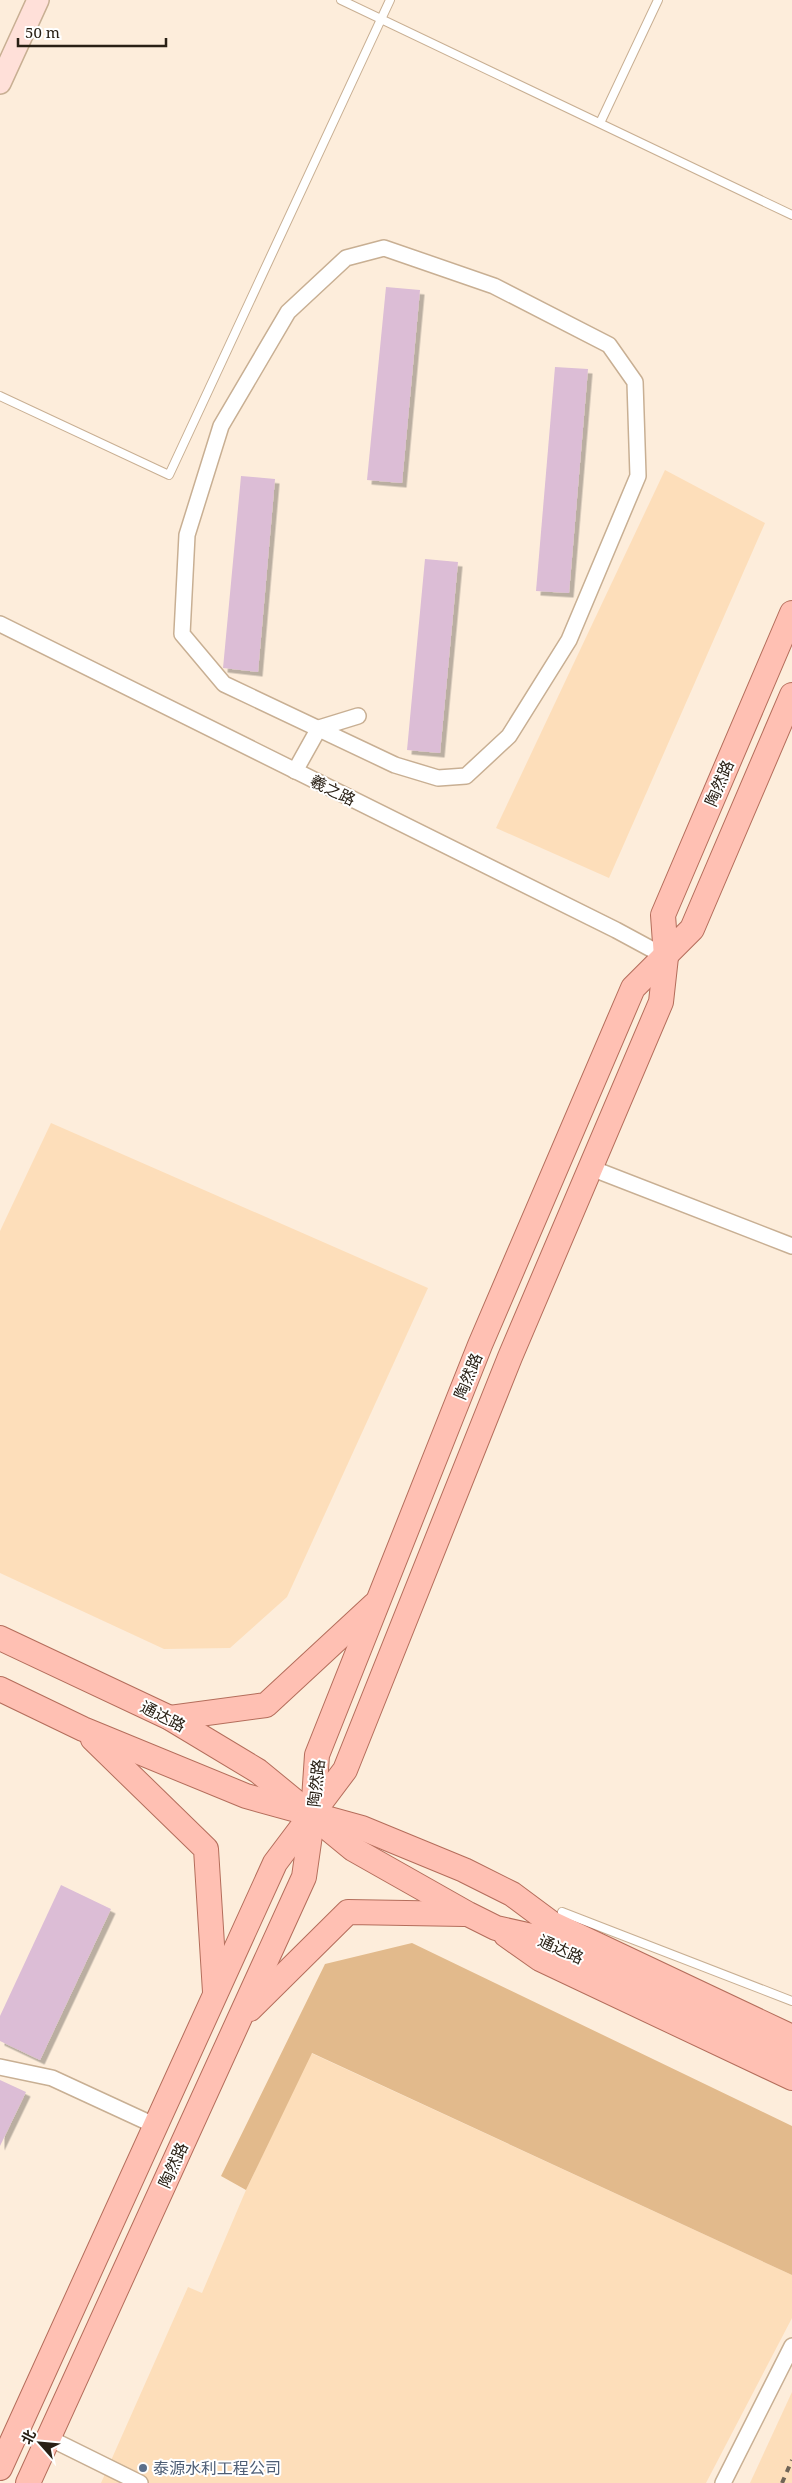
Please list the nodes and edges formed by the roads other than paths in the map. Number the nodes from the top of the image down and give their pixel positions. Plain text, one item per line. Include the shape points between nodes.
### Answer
1 (38, 0) edge
2 (341, 0) edge
3 (390, 0) edge
4 (658, 0) edge
5 (382, 18) junction
6 (0, 83) edge
7 (600, 123) junction
8 (792, 215) edge
9 (0, 396) edge
10 (792, 613) edge
11 (0, 624) edge
12 (792, 694) edge
13 (358, 716) dead end
14 (319, 728) junction
15 (296, 771) junction
16 (666, 957) junction
17 (591, 1168) junction
18 (792, 1246) edge
19 (379, 1601) junction
20 (0, 1638) edge
21 (0, 1689) edge
22 (170, 1718) junction
23 (83, 1729) junction
24 (313, 1814) junction
25 (512, 1894) junction
26 (562, 1912) junction
27 (468, 1914) junction
28 (496, 1928) junction
29 (215, 1995) junction
30 (792, 2001) edge
31 (239, 2019) junction
32 (792, 2023) edge
33 (792, 2038) edge
34 (792, 2058) edge
35 (0, 2067) edge
36 (792, 2078) edge
37 (156, 2126) junction
38 (792, 2346) edge
39 (49, 2438) junction
40 (0, 2468) edge
41 (28, 2483) edge
42 (140, 2483) edge
43 (723, 2483) edge

1 - 6 street
2 - 5 lane
3 - 5 lane
4 - 7 lane
5 - 7 lane
5 - 9 lane via 169,475
7 - 8 lane
10 - 16 main road, 陶然路 via 664,915
11 - 15 street, 羲之路
12 - 16 main road, 陶然路 via 692,929
13 - 14 street
14 - 14 street via 395,765 438,778 466,776 509,736 570,640 638,476 635,382 609,345 494,286 384,248 346,258 288,312 221,426 187,535 182,634 224,684
14 - 15 street
15 - 16 street, 羲之路
16 - 17 main road, 陶然路 via 661,1002
16 - 19 main road, 陶然路 via 633,988 480,1345
17 - 18 street
17 - 24 main road, 陶然路 via 510,1357 346,1770
19 - 22 main road via 266,1705
19 - 24 main road, 陶然路 via 317,1755
20 - 22 main road, 通达路
21 - 23 main road, 通达路
22 - 24 main road, 通达路 via 258,1771
23 - 24 main road, 通达路 via 246,1796
23 - 29 main road via 206,1849
24 - 25 main road, 通达路 via 362,1828 464,1870
24 - 27 main road, 通达路 via 353,1849
24 - 29 main road, 陶然路 via 275,1863
24 - 31 main road, 陶然路 via 304,1877
25 - 26 main road
25 - 33 main road, 通达路 via 551,1923
26 - 30 lane
26 - 32 main road
27 - 28 main road, 通达路
27 - 31 main road via 348,1912
28 - 34 main road, 通达路 via 545,1939
28 - 36 main road via 540,1958
29 - 37 main road, 陶然路
31 - 39 main road, 陶然路
35 - 37 street via 52,2078
37 - 40 main road, 陶然路
38 - 43 street
39 - 41 main road, 陶然路
39 - 42 street

